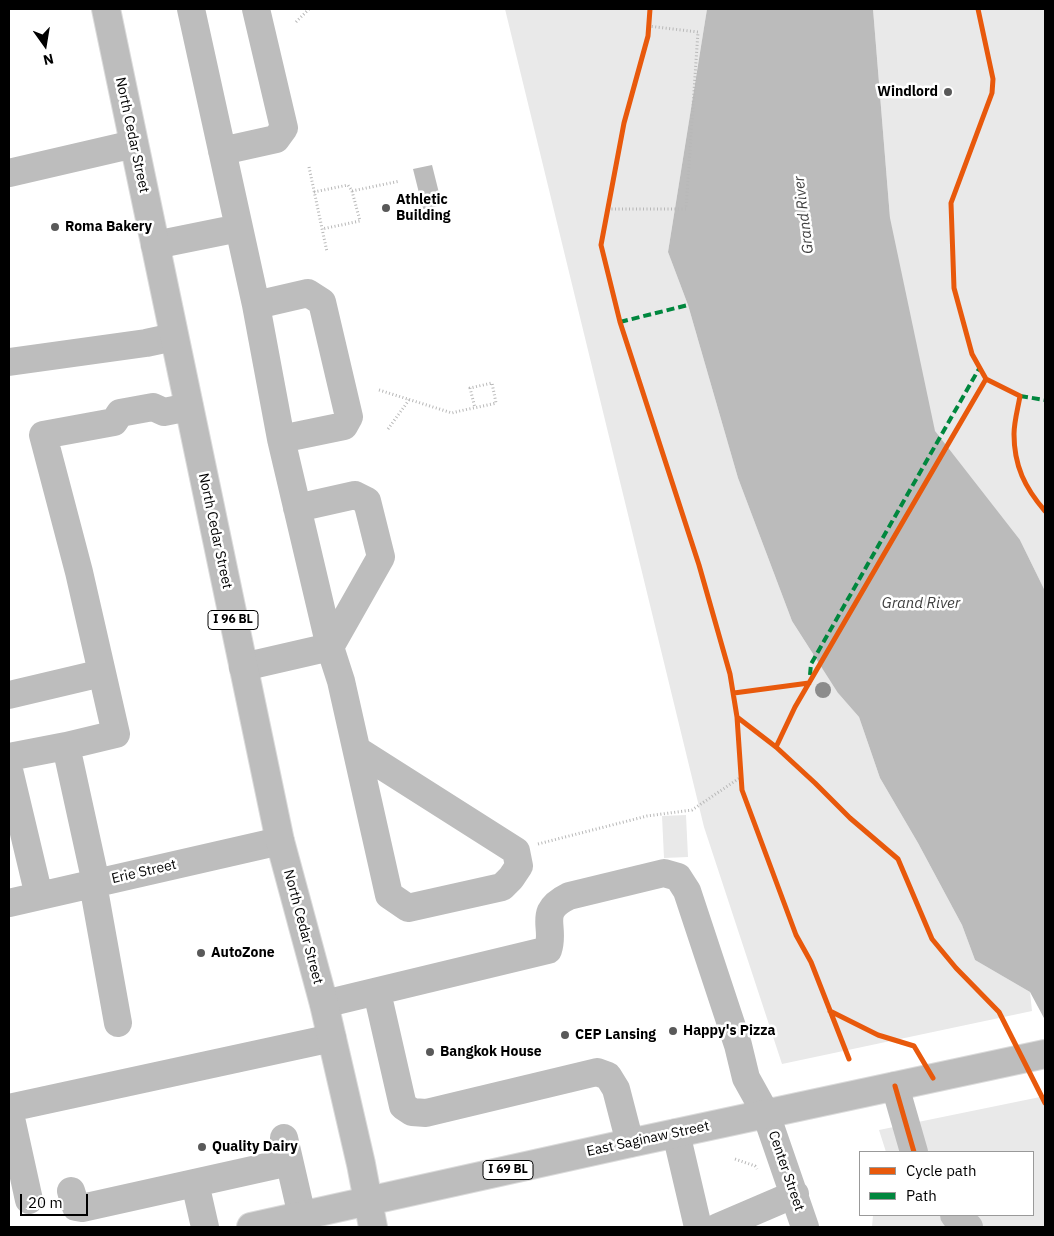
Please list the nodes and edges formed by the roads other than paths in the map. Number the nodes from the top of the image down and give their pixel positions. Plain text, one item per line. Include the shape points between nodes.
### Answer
1 (106, 9) edge
2 (191, 9) edge
3 (256, 9) edge
4 (134, 144) junction
5 (222, 152) junction
6 (9, 173) edge
7 (239, 228) junction
8 (155, 246) junction
9 (256, 305) junction
10 (174, 337) junction
11 (9, 362) edge
12 (176, 409) junction
13 (280, 439) junction
14 (297, 508) junction
15 (330, 647) junction
16 (243, 667) junction
17 (102, 673) junction
18 (9, 695) edge
19 (66, 746) junction
20 (357, 750) junction
21 (9, 757) edge
22 (9, 770) edge
23 (280, 841) junction
24 (95, 884) junction
25 (39, 896) junction
26 (9, 903) edge
27 (378, 992) junction
28 (324, 1004) junction
29 (118, 1023) dead end
30 (332, 1038) junction
31 (1045, 1054) edge
32 (895, 1086) junction
33 (9, 1109) edge
34 (766, 1114) junction
35 (676, 1133) junction
36 (630, 1143) junction
37 (914, 1151) edge
38 (195, 1183) junction
39 (71, 1191) dead end
40 (795, 1194) junction
41 (29, 1200) dead end
42 (370, 1214) edge
43 (302, 1216) junction
44 (955, 1216) edge
45 (267, 1226) edge
46 (205, 1227) edge
47 (698, 1227) edge
48 (718, 1227) edge
49 (805, 1227) edge
50 (969, 1227) edge

1 - 4 main road, North Cedar Street / I 96 BL
2 - 5 main road
3 - 5 main road via 284,128 276,140
4 - 6 main road
4 - 8 main road, North Cedar Street / I 96 BL
5 - 7 main road
7 - 8 main road
7 - 9 main road
8 - 10 main road, North Cedar Street / I 96 BL
9 - 13 main road
9 - 13 main road via 308,293 322,302 349,417 344,426
10 - 11 main road
10 - 12 main road, North Cedar Street / I 96 BL
12 - 16 main road, North Cedar Street / I 96 BL
12 - 17 main road via 153,407 120,413 114,422 43,435
13 - 14 main road
14 - 15 main road
14 - 15 main road via 355,495 368,501 381,557
15 - 16 main road
15 - 20 main road
16 - 23 main road, North Cedar Street / I 96 BL
17 - 18 main road
17 - 19 main road via 116,734
19 - 21 main road
19 - 24 main road
20 - 20 main road via 516,852 519,866 511,878 502,887 408,908 389,894
22 - 25 main road
23 - 24 main road, Erie Street
23 - 28 main road, North Cedar Street / I 96 BL
24 - 25 main road, Erie Street
24 - 29 main road
25 - 26 main road, Erie Street
27 - 28 main road
27 - 34 main road, Center Street via 548,950 551,942 549,914 559,900 664,873 678,877 687,890 746,1078
27 - 36 main road via 403,1106 412,1112 426,1113 597,1072 608,1076 616,1088
28 - 30 main road, North Cedar Street / I 96 BL
30 - 33 main road
30 - 42 main road, North Cedar Street / I 96 BL
31 - 32 main road, East Saginaw Street / I 69 BL
32 - 34 main road, East Saginaw Street / I 69 BL
32 - 37 main road
33 - 41 main road
34 - 35 main road, East Saginaw Street / I 69 BL
34 - 40 main road, Center Street
35 - 36 main road, East Saginaw Street / I 69 BL
35 - 47 main road
36 - 42 main road, East Saginaw Street / I 69 BL
38 - 39 main road via 82,1208 76,1206
38 - 43 main road via 287,1150
38 - 46 main road
40 - 48 main road
40 - 49 main road, Center Street
42 - 43 main road, East Saginaw Street / I 69 BL
43 - 45 main road, East Saginaw Street / I 69 BL
44 - 50 main road via 961,1224

